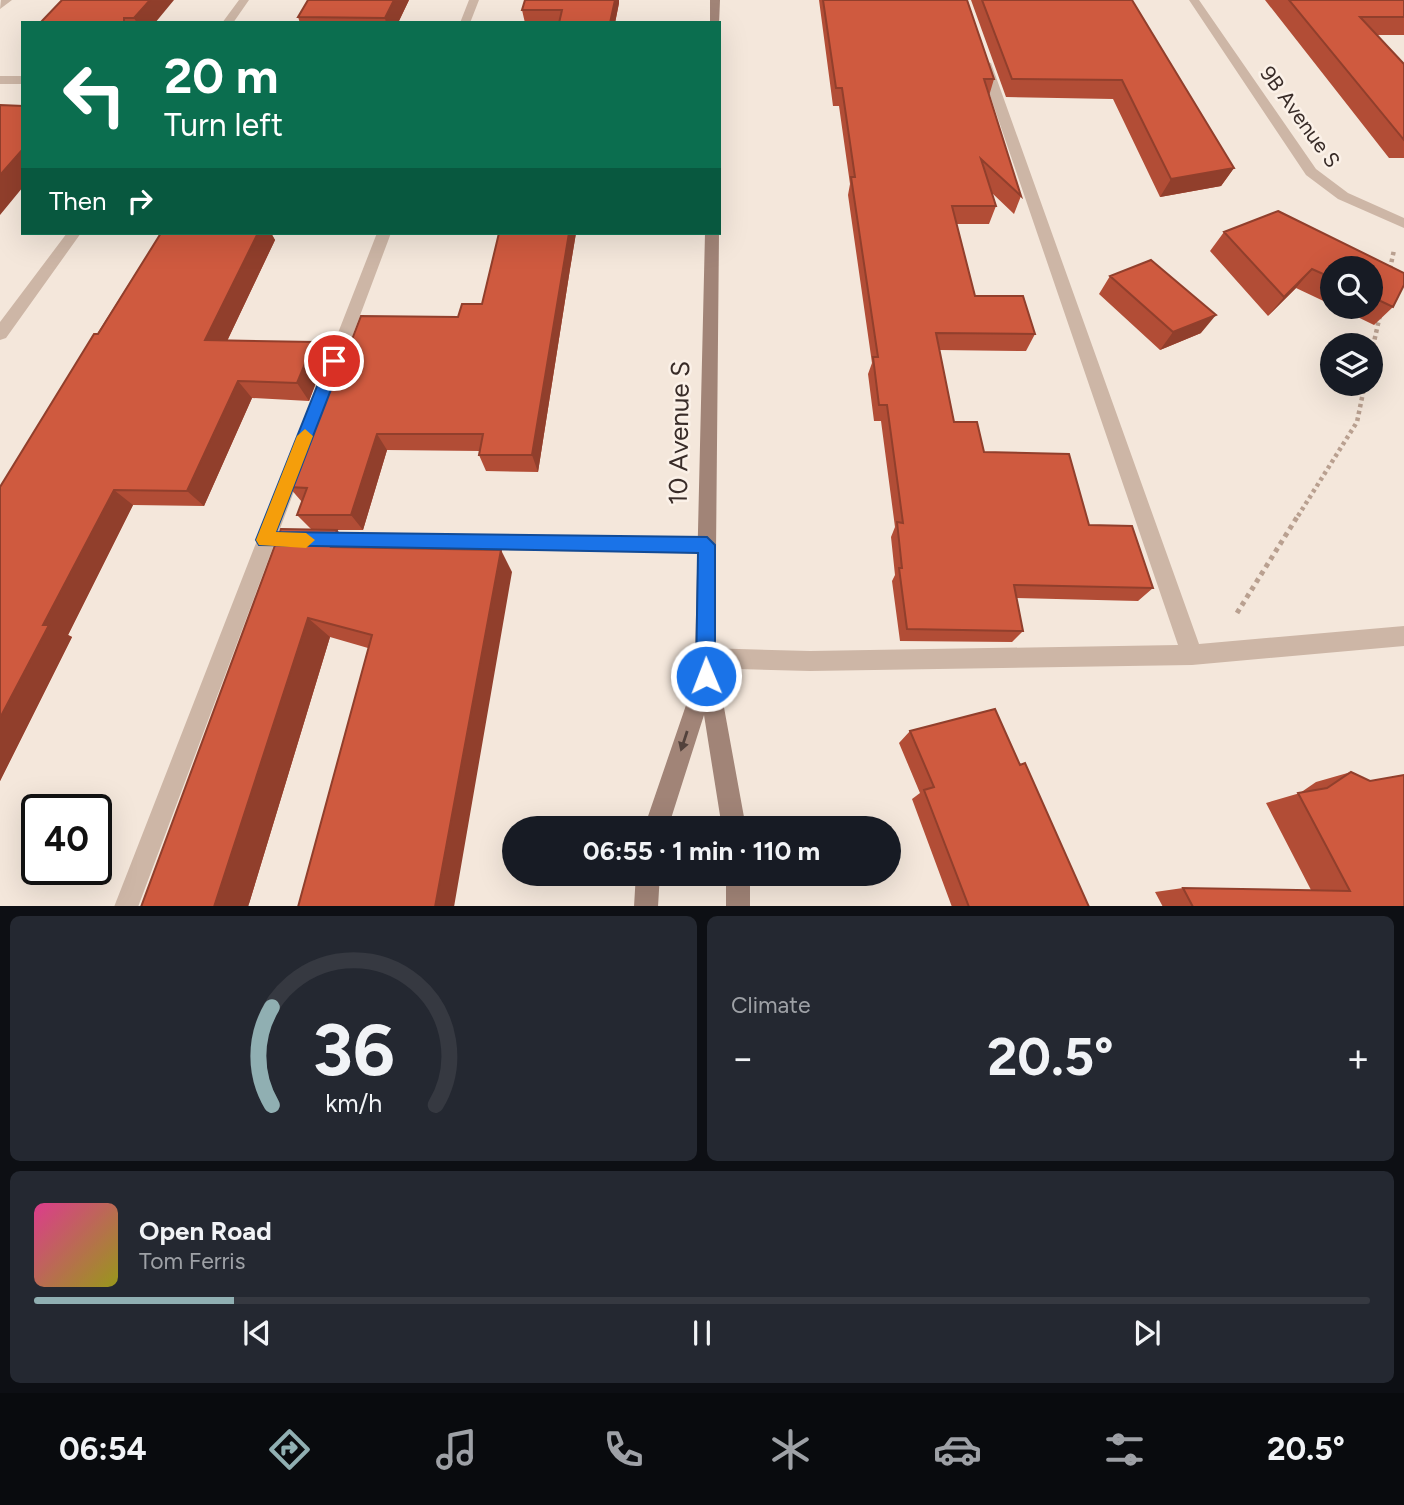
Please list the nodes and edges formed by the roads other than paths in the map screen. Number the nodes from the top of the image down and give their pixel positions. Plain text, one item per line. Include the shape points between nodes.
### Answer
1 (7, 0) edge
2 (244, 0) edge
3 (474, 0) edge
4 (715, 0) edge
5 (1194, 0) edge
6 (0, 6) edge
7 (228, 21) edge
8 (466, 21) edge
9 (715, 21) edge
10 (981, 52) edge
11 (0, 80) edge
12 (21, 80) edge
13 (1402, 222) edge
14 (73, 235) edge
15 (383, 235) edge
16 (712, 235) edge
17 (0, 334) edge
18 (265, 540) junction
19 (707, 545) junction
20 (1404, 636) edge
21 (1202, 654) junction
22 (705, 667) junction
23 (660, 816) edge
24 (732, 816) edge
25 (648, 886) edge
26 (738, 886) edge
27 (126, 906) edge
28 (646, 906) edge
29 (738, 906) edge

1 - 6 street
2 - 7 street
3 - 8 street
4 - 9 street
5 - 13 street, 9B Avenue S via 1311,172 1343,197
10 - 21 street
11 - 12 street
14 - 17 street
15 - 18 street
16 - 19 street, 10 Avenue S
18 - 19 street
18 - 27 street
19 - 22 street, 10 Avenue S
20 - 21 street
21 - 22 street
22 -> 23 street, 10 Avenue S
22 - 24 street, 10 Avenue S
25 - 28 street
26 - 29 street

